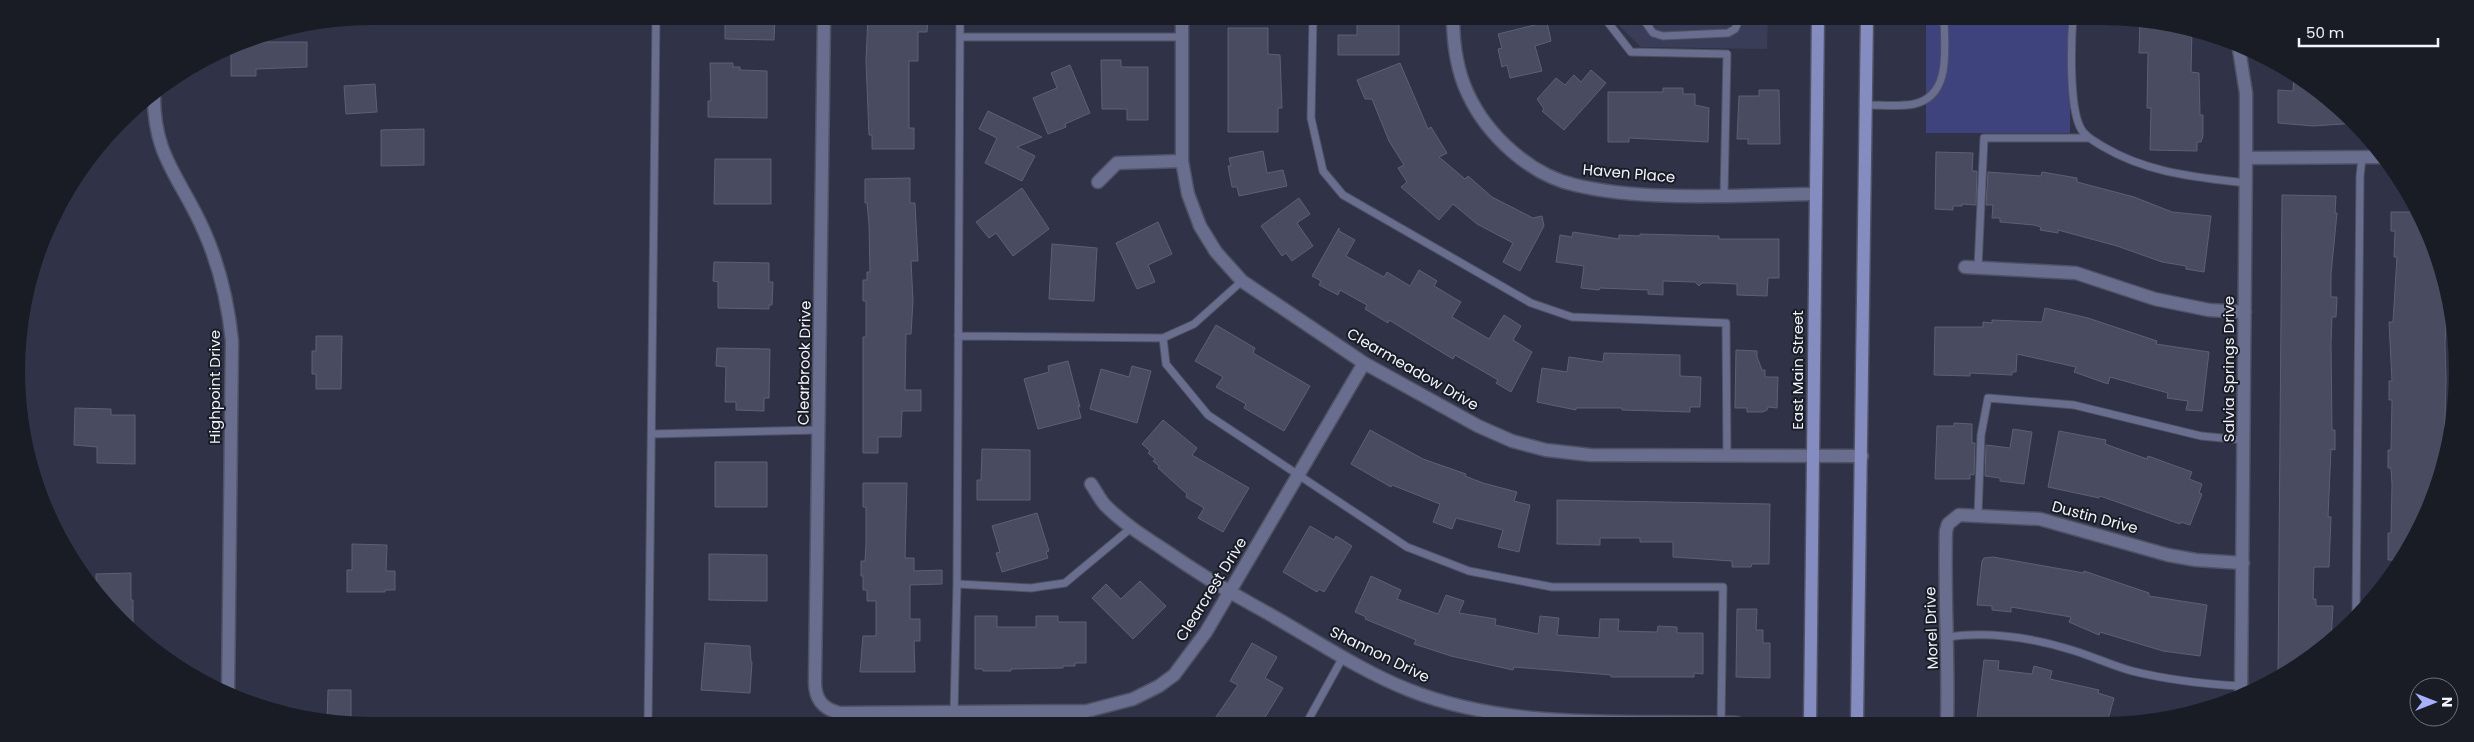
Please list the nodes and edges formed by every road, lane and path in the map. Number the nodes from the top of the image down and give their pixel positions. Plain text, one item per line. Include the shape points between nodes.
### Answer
1 (656, 25) edge
2 (824, 25) edge
3 (960, 25) edge
4 (1182, 25) edge
5 (1312, 25) edge
6 (1453, 25) edge
7 (1610, 25) edge
8 (1647, 25) edge
9 (1737, 25) edge
10 (1818, 25) edge
11 (1868, 25) edge
12 (1944, 25) edge
13 (2073, 25) edge
14 (1182, 36) junction
15 (960, 37) junction
16 (2240, 53) edge
17 (154, 101) edge
18 (1867, 105) junction
19 (2089, 138) junction
20 (2246, 158) junction
21 (2362, 158) junction
22 (2376, 158) edge
23 (1182, 161) junction
24 (1098, 182) dead end
25 (2246, 183) junction
26 (1814, 194) junction
27 (1724, 195) junction
28 (1972, 267) joint
29 (1242, 281) junction
30 (2245, 312) junction
31 (958, 336) junction
32 (1163, 338) junction
33 (1364, 363) junction
34 (819, 430) junction
35 (652, 434) junction
36 (2244, 440) junction
37 (1727, 456) junction
38 (1813, 456) junction
39 (1862, 456) junction
40 (1299, 476) junction
41 (1091, 484) dead end
42 (1978, 514) junction
43 (1131, 528) junction
44 (1946, 531) joint
45 (2243, 562) junction
46 (957, 584) junction
47 (1230, 592) junction
48 (2356, 607) edge
49 (1947, 637) junction
50 (1343, 657) junction
51 (228, 686) edge
52 (2241, 688) edge
53 (2237, 690) edge
54 (824, 707) joint
55 (954, 712) junction
56 (648, 717) edge
57 (1010, 717) edge
58 (1046, 717) edge
59 (1310, 717) edge
60 (1527, 717) edge
61 (1721, 717) edge
62 (1810, 717) edge
63 (1858, 717) edge
64 (1947, 717) edge

1 - 35 lane
2 - 34 street, Clearbrook Drive
3 - 15 lane
4 - 14 street, Clearmeadow Drive
5 - 37 lane via 1311,118 1323,172 1343,195 1531,303 1572,317 1726,323
6 - 27 street, Haven Place via 1461,74 1468,94 1491,130 1538,170 1575,185 1620,192
7 - 27 lane via 1630,52 1727,54
8 - 9 lane via 1653,33 1663,36 1728,34
10 - 26 main road, East Main Street
11 - 18 main road
12 - 18 lane via 1944,69 1935,92 1914,104
13 - 19 lane via 2074,111 2080,129
14 - 15 lane
14 - 23 street, Clearmeadow Drive
15 - 31 lane
16 - 20 street, Salvia Springs Drive via 2246,92
17 - 51 street, Highpoint Drive via 158,140 204,230 218,264 230,314
18 - 39 main road
19 - 25 lane via 2121,158 2157,170
19 - 28 lane via 1984,138
20 - 21 street
20 - 25 street, Salvia Springs Drive
21 - 22 street
21 - 48 lane
23 - 24 street via 1117,163
23 - 29 street, Clearmeadow Drive via 1188,194 1200,226 1216,252
25 - 30 street, Salvia Springs Drive
26 - 27 street, Haven Place
26 - 38 main road, East Main Street
28 - 30 street via 2076,273 2155,299 2209,310
29 - 32 lane via 1194,324
29 - 33 street, Clearmeadow Drive
30 - 36 street, Salvia Springs Drive
31 - 32 lane
31 - 46 lane
32 - 40 lane via 1166,364 1208,415
33 - 37 street, Clearmeadow Drive via 1478,426 1512,441 1546,450 1590,456
33 - 40 street, Clearcrest Drive
34 - 35 lane
34 - 54 street, Clearbrook Drive via 815,691
35 - 56 lane
36 - 42 lane via 2201,436 2074,405 1988,398 1980,435
36 - 45 street, Salvia Springs Drive
37 - 38 street, Clearmeadow Drive
38 - 39 street, Clearmeadow Drive
38 - 62 main road, East Main Street
39 - 63 main road
40 - 47 street, Clearcrest Drive
40 - 61 lane via 1407,547 1469,570 1552,587 1723,587
41 - 43 street, Shannon Drive via 1106,505
42 - 44 street, Dustin Drive via 1959,514 1948,524
42 - 45 street, Dustin Drive via 2040,519 2196,560
43 - 46 lane via 1065,583 1031,588
43 - 47 street, Shannon Drive
44 - 49 street, Morel Drive
45 - 52 street, Salvia Springs Drive
46 - 55 lane
47 - 50 street, Shannon Drive
47 - 58 street, Clearcrest Drive via 1206,632 1174,674 1159,686 1133,699
49 - 53 lane via 1970,634 2015,637 2073,650 2131,671
49 - 64 street, Morel Drive
50 - 59 lane
50 - 60 street, Shannon Drive via 1409,690 1498,714
54 - 55 street, Clearcrest Drive via 840,714
55 - 57 street, Clearcrest Drive

